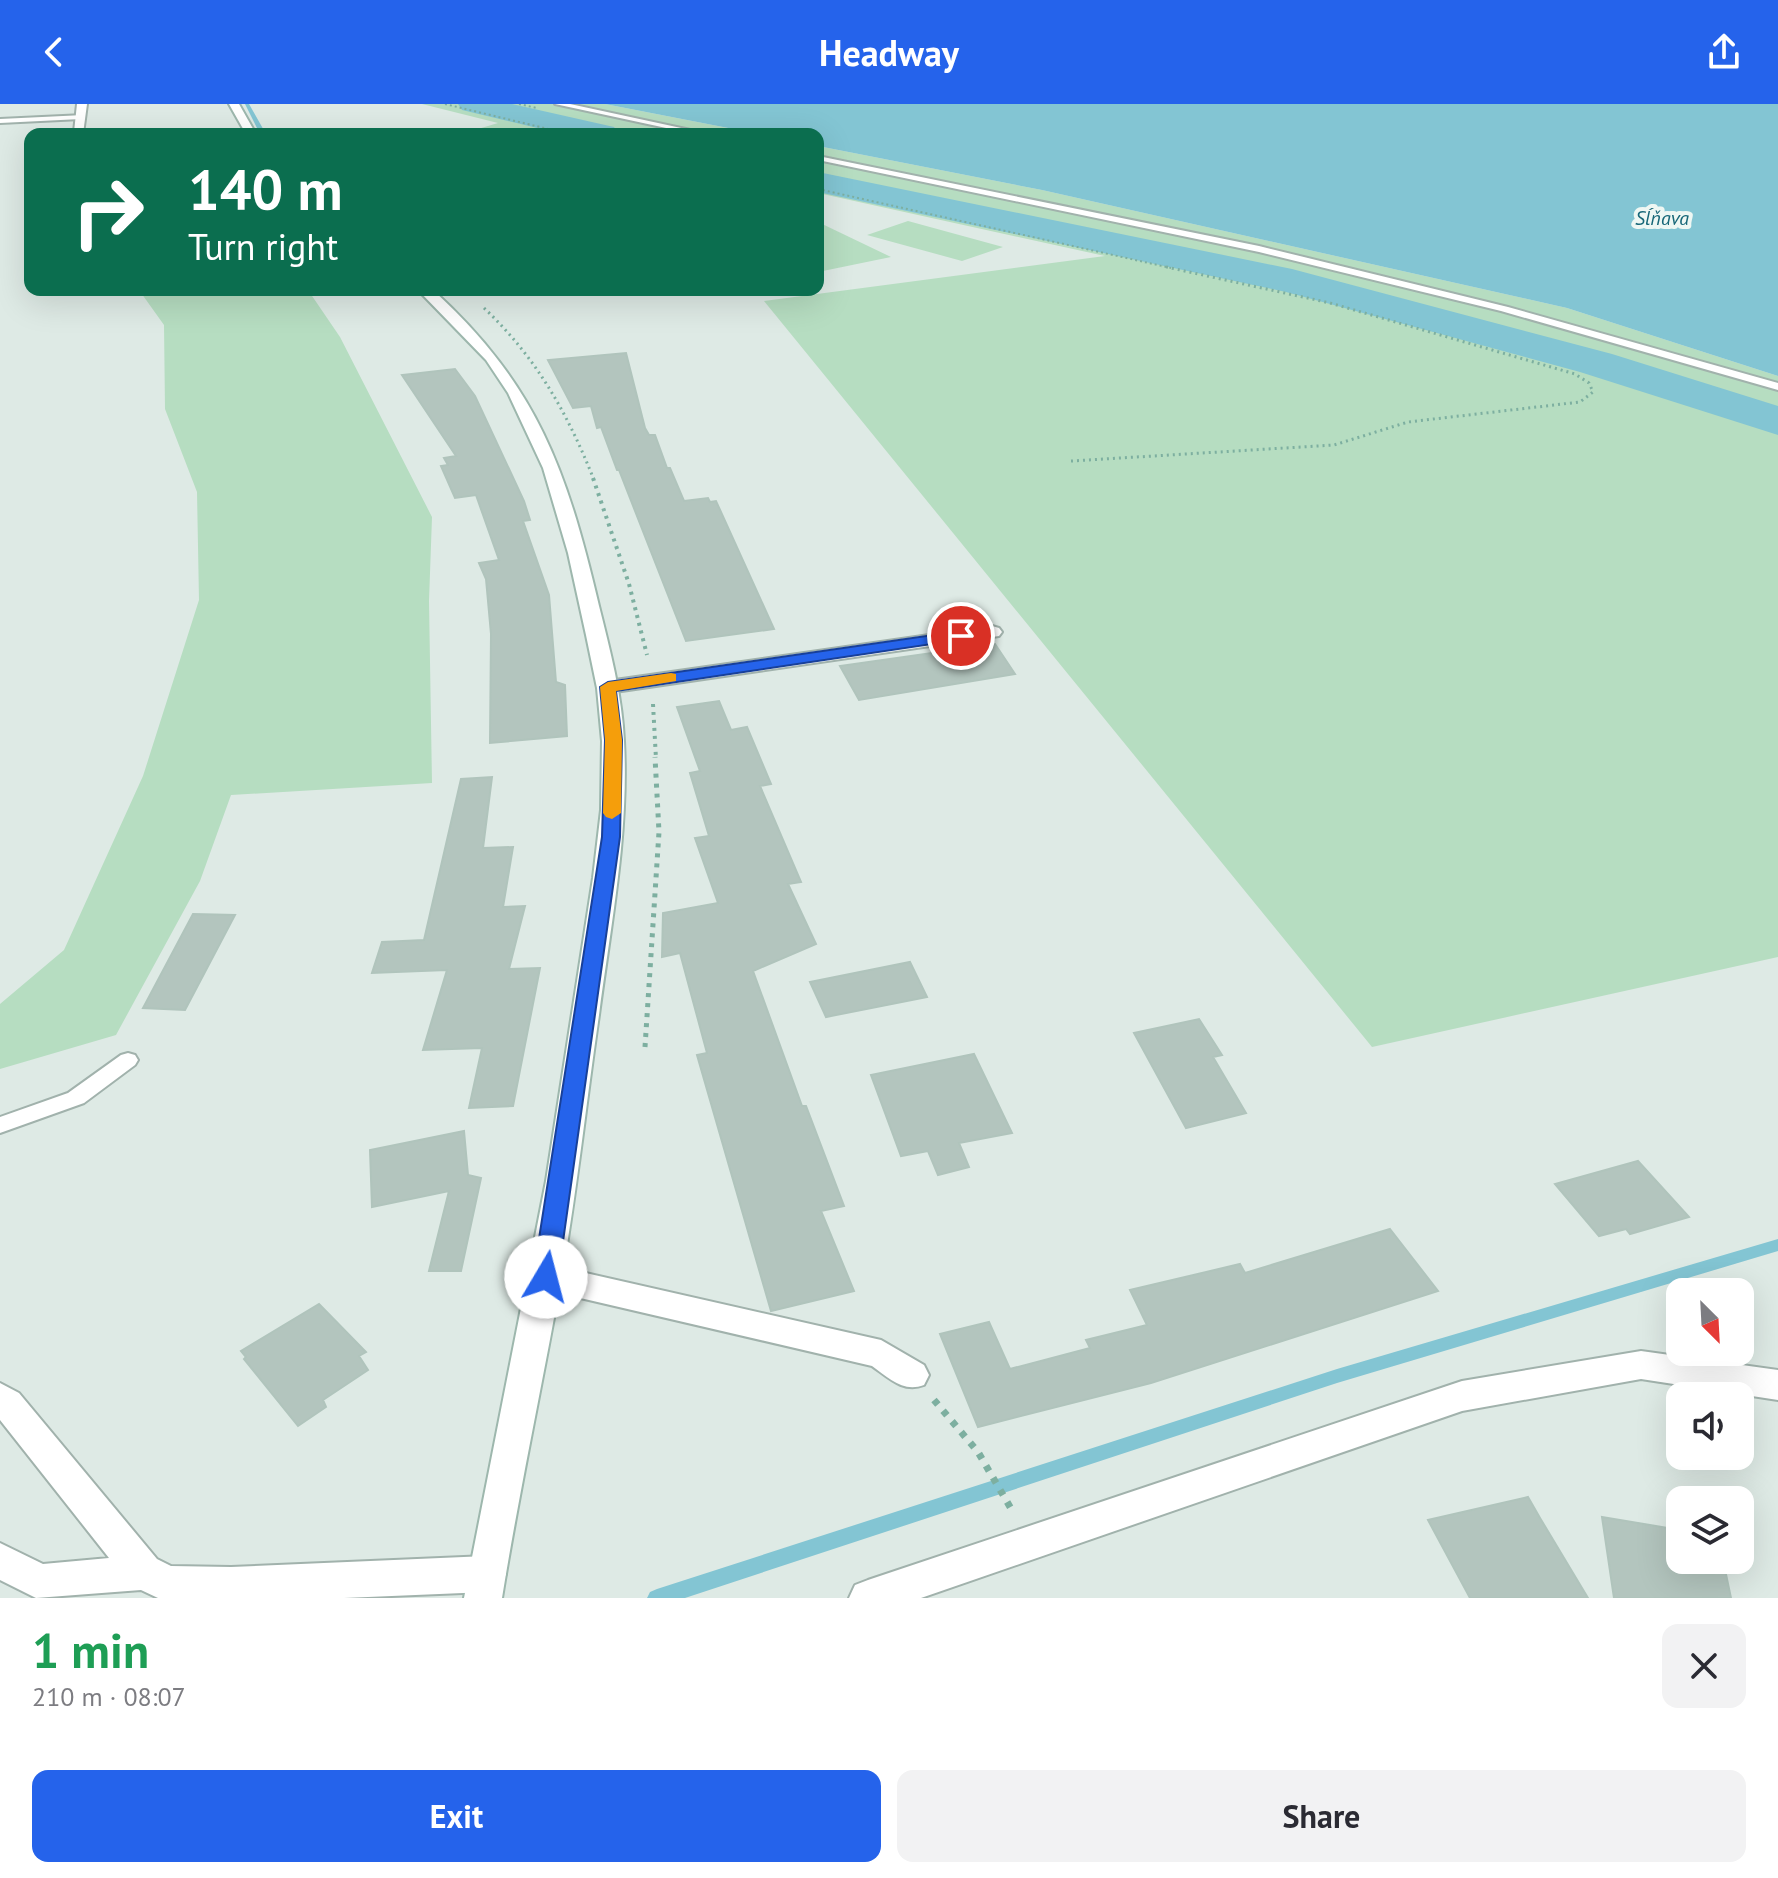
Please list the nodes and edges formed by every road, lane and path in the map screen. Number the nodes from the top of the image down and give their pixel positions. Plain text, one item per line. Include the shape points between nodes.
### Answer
1 (82, 104) edge
2 (234, 104) edge
3 (445, 104) edge
4 (559, 104) edge
5 (81, 117) junction
6 (0, 121) edge
7 (80, 128) edge
8 (248, 128) edge
9 (544, 128) edge
10 (676, 128) edge
11 (824, 159) edge
12 (824, 190) edge
13 (432, 296) edge
14 (1778, 387) edge
15 (1071, 461) dead end
16 (992, 632) dead end
17 (608, 687) junction
18 (128, 1060) dead end
19 (0, 1125) edge
20 (546, 1277) junction
21 (912, 1375) joint
22 (1778, 1385) edge
23 (0, 1398) edge
24 (1015, 1517) dead end
25 (0, 1561) edge
26 (144, 1572) junction
27 (485, 1586) edge
28 (868, 1598) edge

1 - 5 main road
2 - 8 main road
3 - 9 path
4 - 10 lane
5 - 6 lane
5 - 7 main road
11 - 14 lane via 1274,253 1504,309
12 - 15 path via 1330,303 1575,374 1593,392 1580,402 1408,422 1334,445
13 - 17 main road via 488,351 537,431 577,552
16 - 17 main road
17 - 20 main road via 611,837
18 - 19 lane via 76,1098
20 - 21 main road via 881,1354
20 - 27 main road
21 - 24 path via 993,1470
22 - 28 main road via 1641,1365 1462,1396
23 - 26 main road
25 - 26 main road via 41,1582
26 - 27 main road via 168,1584

